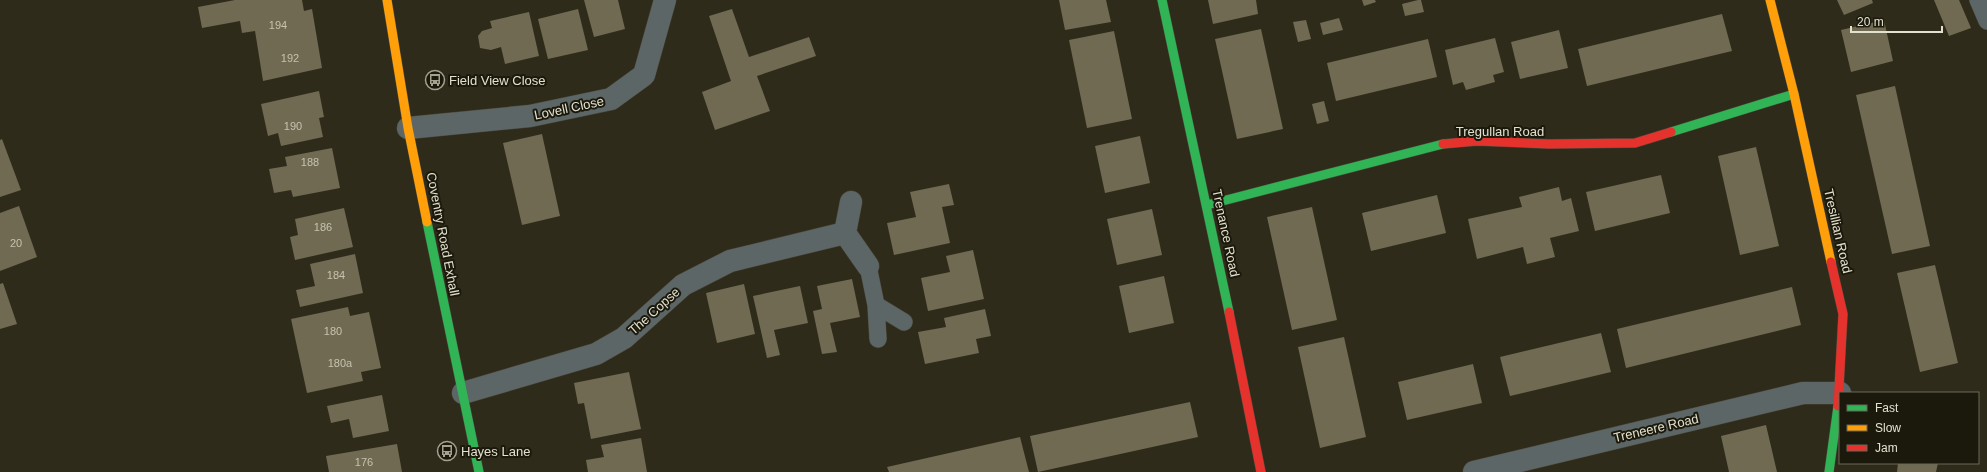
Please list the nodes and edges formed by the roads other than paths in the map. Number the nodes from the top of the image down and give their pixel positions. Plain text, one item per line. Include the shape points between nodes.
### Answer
1 (387, 0) edge
2 (665, 0) edge
3 (1162, 0) edge
4 (1770, 0) edge
5 (1978, 0) edge
6 (1987, 21) edge
7 (1794, 94) junction
8 (408, 128) junction
9 (851, 202) dead end
10 (1207, 205) junction
11 (845, 233) junction
12 (868, 266) joint
13 (876, 305) junction
14 (904, 322) dead end
15 (878, 339) dead end
16 (463, 392) junction
17 (1840, 392) edge
18 (1839, 393) edge
19 (1839, 400) edge
20 (479, 472) edge
21 (1260, 472) edge
22 (1474, 472) edge
23 (1829, 472) edge

1 - 8 street, Coventry Road Exhall
2 - 8 street, Lovell Close via 644,75 611,99 530,116
3 - 10 street, Trenance Road
4 - 7 street, Tresillian Road
5 - 6 lane
7 - 10 street, Tregullan Road via 1635,143 1549,144 1477,141 1435,145
7 - 17 street, Tresillian Road via 1843,314
8 - 16 street, Coventry Road Exhall
9 - 11 street
10 - 21 street, Trenance Road
11 - 12 street
11 - 16 street, The Copse via 730,262 683,285 624,338 596,354
12 - 13 lane
13 - 14 lane
13 - 15 lane
16 - 20 street, Coventry Road Exhall
18 - 22 street, Treneere Road via 1803,393
19 - 23 street, Tresillian Road

